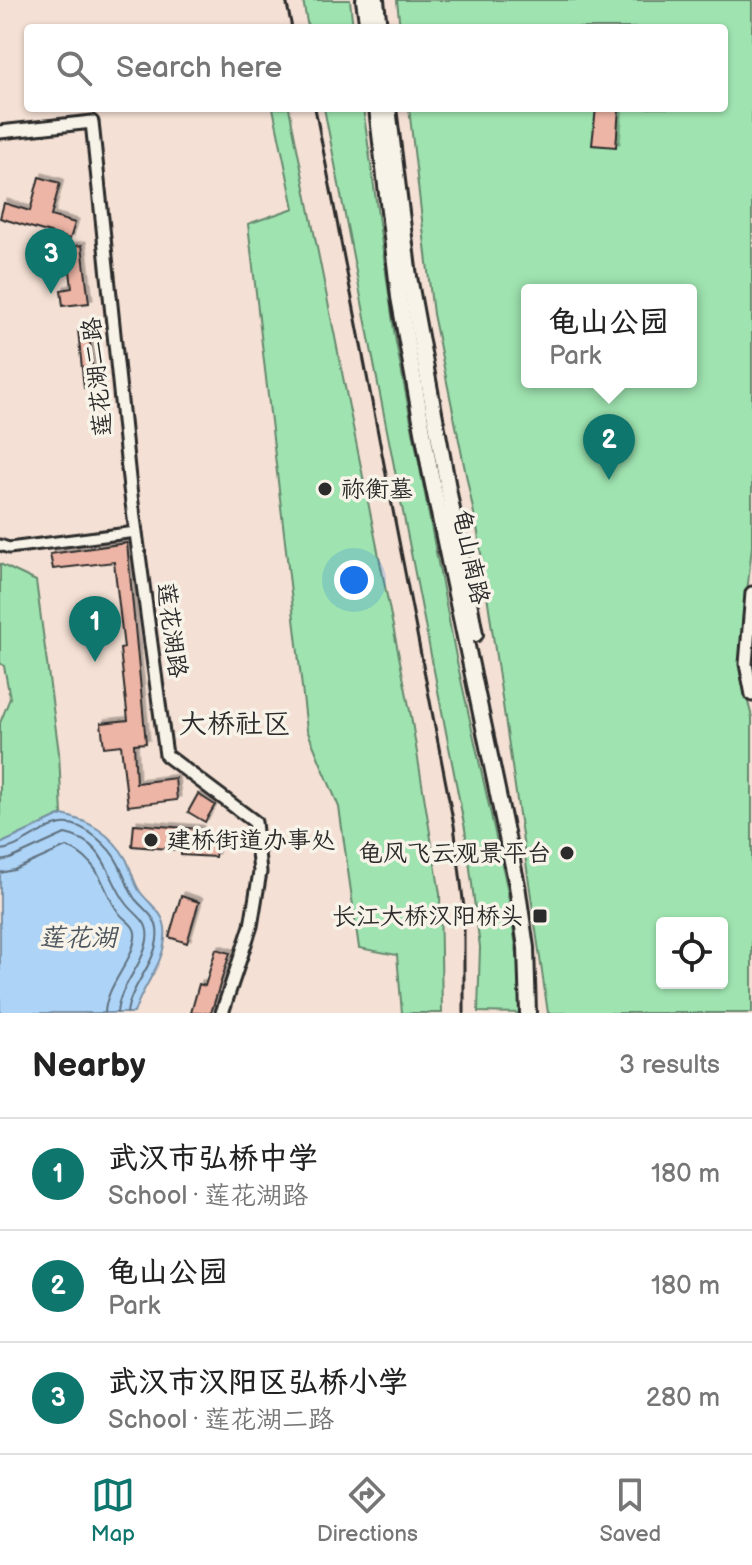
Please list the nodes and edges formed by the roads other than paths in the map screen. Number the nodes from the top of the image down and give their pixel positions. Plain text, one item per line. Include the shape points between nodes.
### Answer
1 (364, 0) edge
2 (376, 0) edge
3 (367, 24) edge
4 (379, 24) edge
5 (377, 112) edge
6 (388, 112) edge
7 (0, 132) edge
8 (136, 532) junction
9 (0, 545) edge
10 (752, 593) edge
11 (752, 695) edge
12 (222, 1013) edge
13 (528, 1013) edge
14 (535, 1013) edge

1 - 3 highway
2 - 4 highway
5 - 13 highway, 龟山南路 via 399,297 430,470 517,885
6 - 14 highway, 龟山南路 via 423,364 525,893
7 - 8 street, 莲花湖二路 via 92,122
8 - 9 street
8 - 12 street, 莲花湖路 via 166,755 255,822 260,872 253,913
10 - 11 street via 746,664

